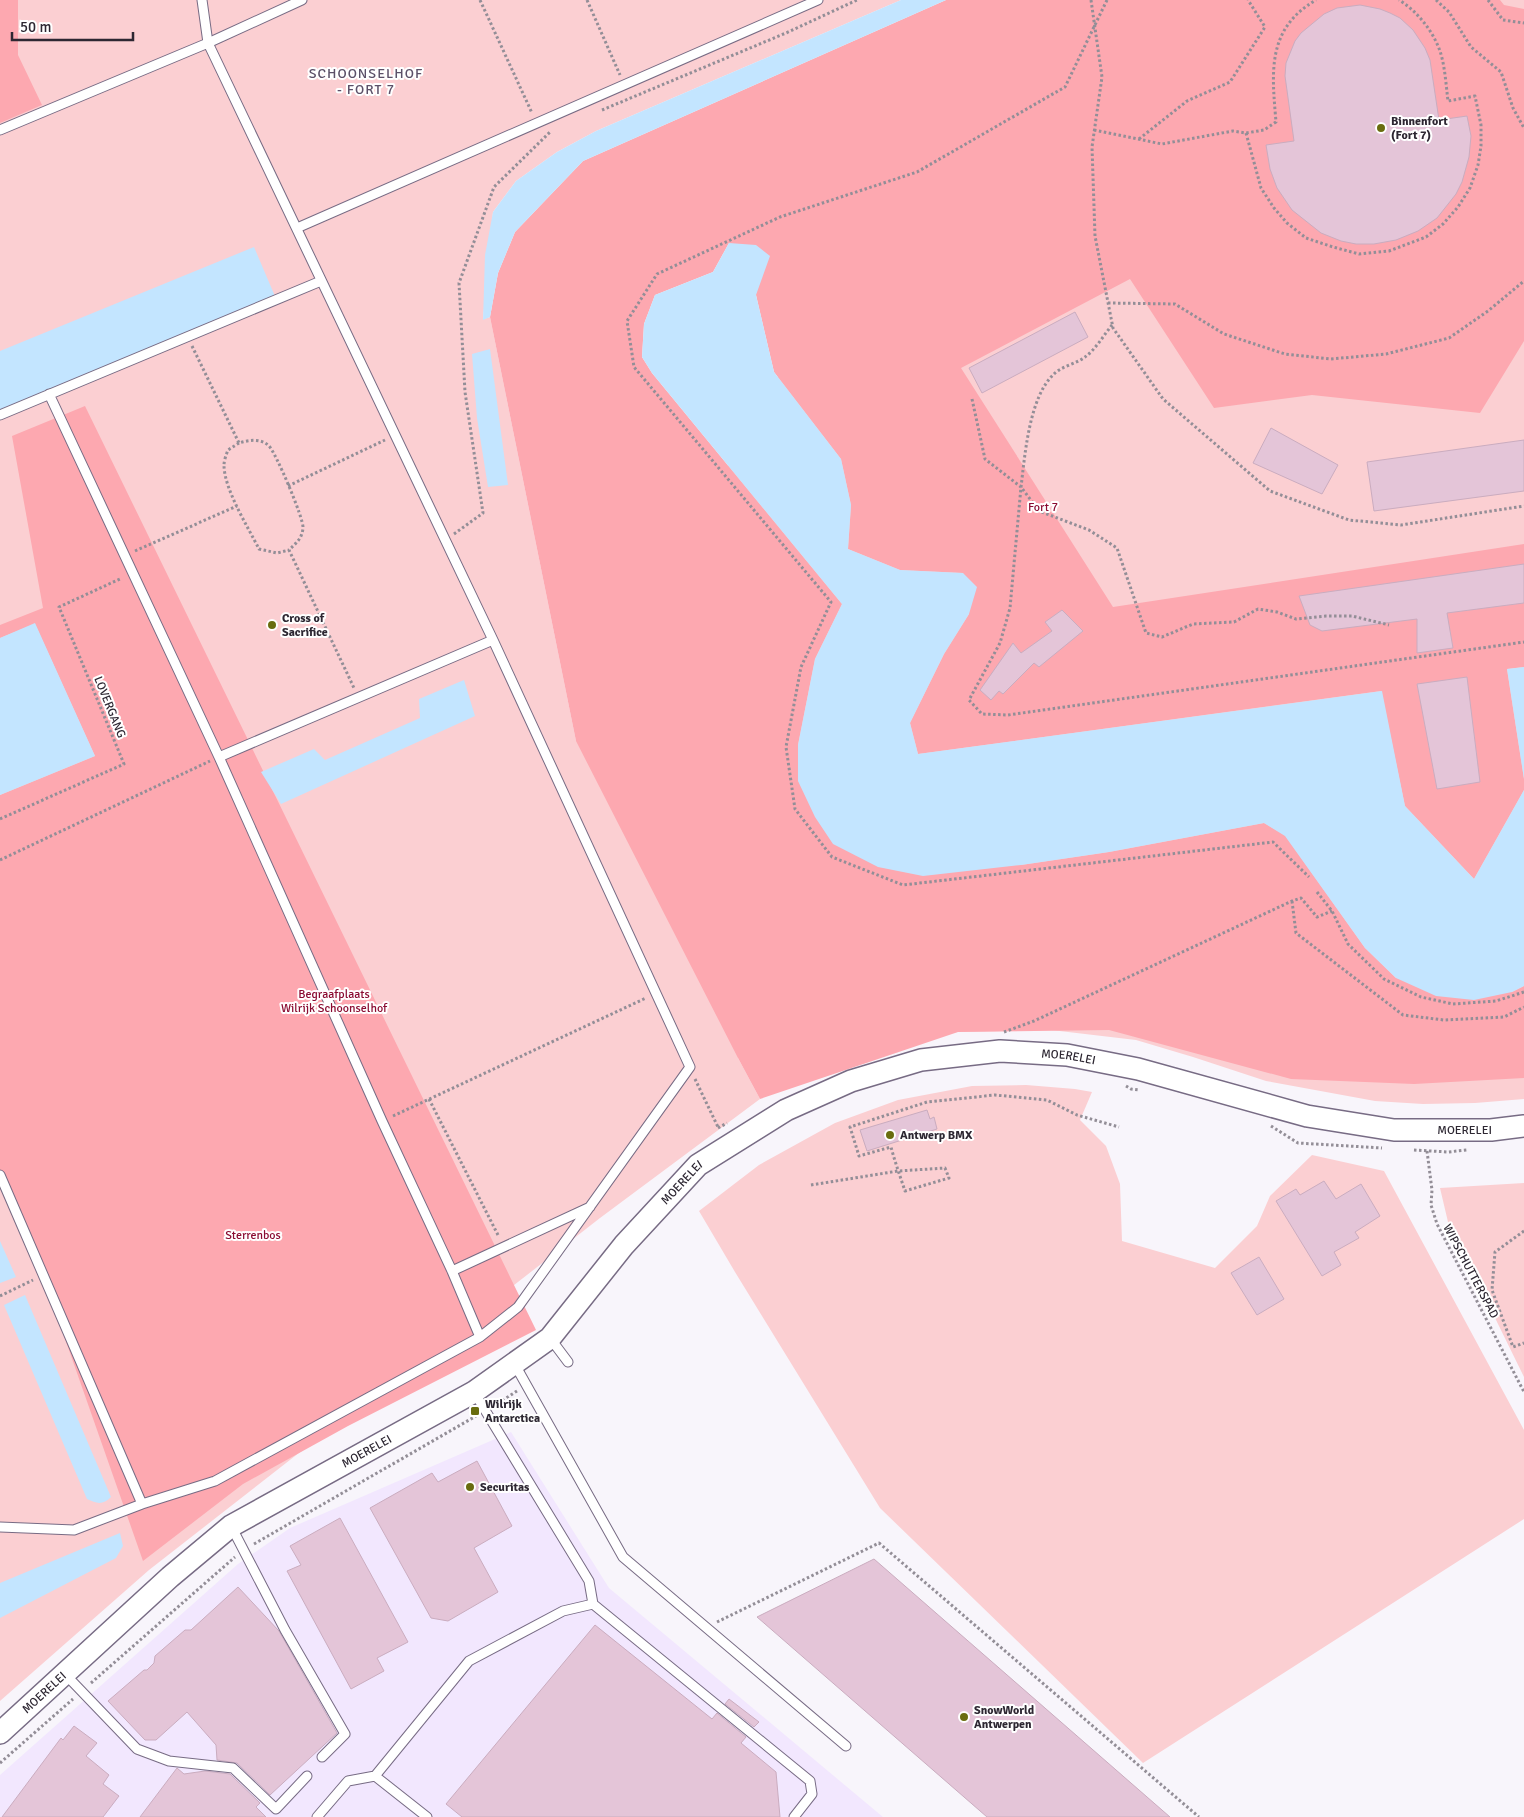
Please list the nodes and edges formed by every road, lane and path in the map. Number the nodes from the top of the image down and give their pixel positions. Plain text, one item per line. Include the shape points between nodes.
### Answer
1 (202, 0) edge
2 (302, 0) edge
3 (480, 0) edge
4 (587, 0) edge
5 (818, 0) edge
6 (856, 0) edge
7 (1091, 0) edge
8 (1107, 0) edge
9 (1248, 0) edge
10 (1316, 0) edge
11 (1400, 0) edge
12 (1436, 0) edge
13 (1488, 0) edge
14 (1524, 23) edge
15 (1095, 26) junction
16 (208, 43) junction
17 (625, 86) junction
18 (598, 112) dead end
19 (538, 124) junction
20 (1524, 128) edge
21 (553, 129) dead end
22 (0, 130) edge
23 (1094, 130) junction
24 (1246, 133) junction
25 (1139, 139) junction
26 (297, 228) junction
27 (322, 281) junction
28 (1524, 282) edge
29 (1108, 303) junction
30 (1112, 324) junction
31 (188, 337) dead end
32 (49, 394) junction
33 (972, 399) dead end
34 (0, 415) edge
35 (394, 436) junction
36 (239, 443) junction
37 (288, 486) junction
38 (1021, 487) junction
39 (237, 506) junction
40 (1524, 506) edge
41 (445, 541) junction
42 (289, 550) junction
43 (125, 555) junction
44 (133, 573) junction
45 (1389, 626) dead end
46 (493, 640) junction
47 (1524, 642) edge
48 (358, 698) junction
49 (219, 757) junction
50 (0, 819) edge
51 (0, 860) edge
52 (1308, 877) dead end
53 (1317, 892) dead end
54 (1292, 901) junction
55 (1332, 911) junction
56 (1524, 992) edge
57 (655, 994) junction
58 (1524, 1007) edge
59 (1034, 1021) dead end
60 (690, 1067) junction
61 (1125, 1086) dead end
62 (1148, 1090) dead end
63 (429, 1099) junction
64 (382, 1121) junction
65 (1265, 1122) dead end
66 (1524, 1126) edge
67 (1119, 1127) dead end
68 (728, 1146) junction
69 (1387, 1149) dead end
70 (1407, 1150) dead end
71 (1467, 1150) dead end
72 (1427, 1151) junction
73 (898, 1171) junction
74 (0, 1175) edge
75 (811, 1185) dead end
76 (591, 1206) junction
77 (1524, 1231) edge
78 (504, 1247) junction
79 (452, 1271) junction
80 (43, 1276) junction
81 (0, 1296) edge
82 (480, 1337) junction
83 (550, 1338) junction
84 (1524, 1342) edge
85 (568, 1362) dead end
86 (514, 1363) junction
87 (524, 1382) junction
88 (474, 1392) junction
89 (1524, 1392) edge
90 (486, 1411) junction
91 (142, 1504) junction
92 (231, 1526) junction
93 (0, 1528) edge
94 (243, 1550) junction
95 (593, 1604) junction
96 (706, 1628) junction
97 (65, 1674) junction
98 (81, 1692) junction
99 (0, 1733) edge
100 (846, 1746) dead end
101 (322, 1757) dead end
102 (0, 1763) edge
103 (307, 1776) dead end
104 (376, 1776) junction
105 (317, 1817) edge
106 (427, 1817) edge
107 (794, 1817) edge
108 (1199, 1817) edge

1 - 16 lane
2 - 16 lane
3 - 19 path
4 - 17 path
5 - 17 lane
6 - 18 path
7 - 15 path
8 - 15 path
9 - 25 path via 1265,27 1230,82 1187,101
10 - 24 path via 1303,7 1280,34 1274,56 1276,122 1264,130
11 - 24 path via 1424,22 1438,45 1448,100 1475,96 1481,125 1482,146 1470,188 1443,224 1426,237 1389,251 1359,254 1306,238 1287,224 1261,188
12 - 20 path via 1449,12 1471,47 1501,72 1513,108
13 - 14 path via 1503,20
15 - 23 path via 1102,77
15 - 52 path via 1065,87 918,172 780,217 657,274 627,321 634,367 831,602 801,667 786,747 795,809 832,857 903,885 1273,842
16 - 22 lane
16 - 26 lane
17 - 19 lane
19 - 26 lane
21 - 41 path via 494,187 459,283 465,392 483,514
23 - 25 path
23 - 29 path via 1095,236
24 - 25 path via 1233,131 1162,144
26 - 27 lane
27 - 32 lane
27 - 35 lane
28 - 29 path via 1450,338 1386,354 1332,360 1285,354 1224,334 1175,304
29 - 30 path
30 - 38 path via 1086,356 1055,373 1043,389 1032,416
30 - 40 path via 1163,399 1270,491 1349,520 1401,525
31 - 36 path
32 - 34 lane
32 - 43 lane
33 - 38 path via 986,459
35 - 37 path
35 - 41 lane
36 - 37 path via 253,440 269,446
36 - 39 path via 228,450 223,464 226,481
37 - 42 path via 304,526 301,538
38 - 45 path via 1039,511 1089,530 1116,548 1146,633 1162,637 1193,624 1234,622 1258,609 1296,619 1352,616
38 - 47 path via 1010,608 1000,643 969,700 982,714 1008,715
39 - 42 path via 260,549 277,553
39 - 43 path
41 - 46 lane
42 - 48 path
43 - 44 lane
44 - 49 lane
44 - 50 path, LOVERGANG via 59,607 124,764
46 - 48 lane
46 - 57 lane
48 - 49 lane
49 - 51 path
49 - 64 lane
53 - 55 path
54 - 55 path via 1301,898 1317,917
54 - 58 path via 1296,933 1403,1015 1444,1020 1504,1017
54 - 59 path
55 - 56 path via 1348,944 1384,979 1420,997 1454,1004 1496,1001
57 - 60 lane
57 - 63 path
60 - 68 path
60 - 76 lane
61 - 62 path
63 - 64 path
63 - 78 path
64 - 79 lane
65 - 69 path via 1298,1143
66 - 68 street, MOERELEI via 1491,1130 1394,1130 1307,1116 1138,1069 1067,1055 1000,1051 921,1060 851,1082 786,1110
67 - 73 path via 1077,1115 1047,1100 995,1095 927,1102 850,1127 859,1156 891,1146
68 - 83 street, MOERELEI via 698,1165 624,1245
70 - 72 path
71 - 72 path
72 - 89 path, WIPSCHUTTERSPAD via 1431,1205 1437,1224
73 - 73 path via 905,1191 948,1178 945,1168
73 - 75 path
74 - 80 lane
76 - 78 lane
76 - 82 lane via 518,1307
77 - 84 path via 1495,1252 1492,1290 1513,1347
78 - 79 lane
79 - 82 lane
80 - 81 path
80 - 91 lane
82 - 91 lane via 215,1481
83 - 85 lane
83 - 86 street, MOERELEI
86 - 87 lane
86 - 88 street, MOERELEI
87 - 90 path via 518,1390
87 - 96 lane via 623,1557
88 - 90 lane
88 - 92 street, MOERELEI
90 - 94 path
90 - 95 lane via 589,1581
91 - 93 lane via 74,1530
92 - 94 lane
92 - 97 street, MOERELEI via 170,1577
94 - 98 path
94 - 101 lane via 345,1734
95 - 104 lane via 563,1611 469,1661
95 - 107 lane via 810,1781 812,1794
96 - 100 lane
96 - 108 path via 879,1543
97 - 98 lane
97 - 99 street, MOERELEI
98 - 102 path
98 - 103 lane via 137,1749 169,1761 233,1768 276,1809
104 - 105 lane via 348,1781
104 - 106 lane

